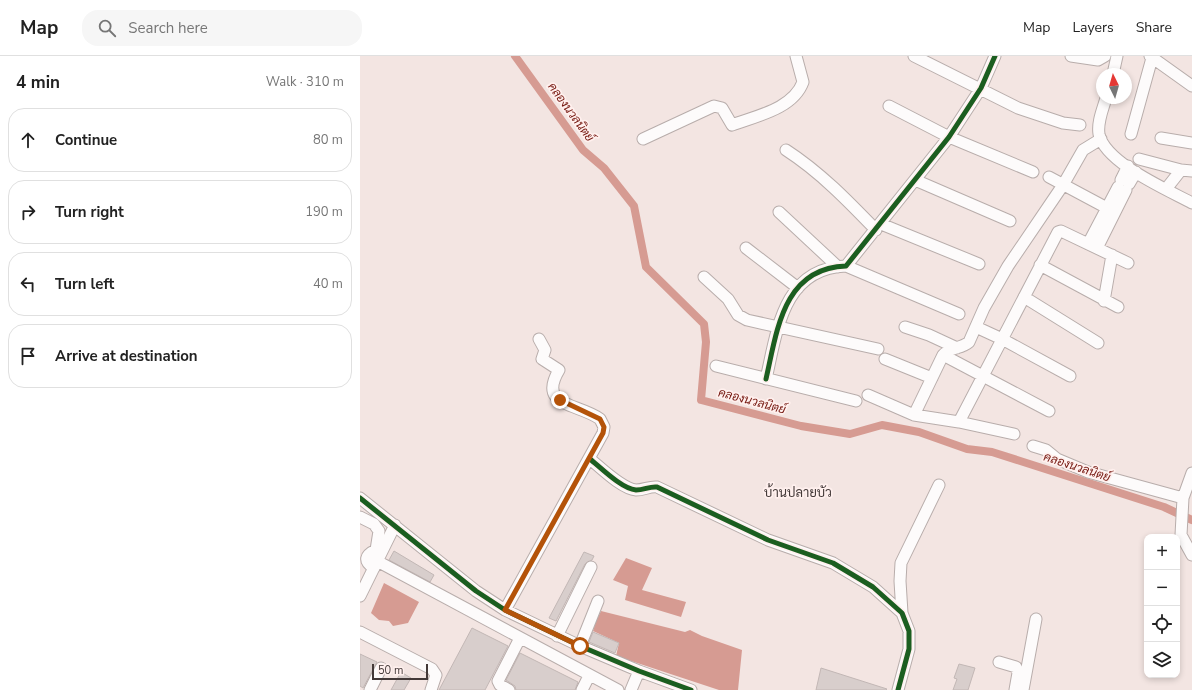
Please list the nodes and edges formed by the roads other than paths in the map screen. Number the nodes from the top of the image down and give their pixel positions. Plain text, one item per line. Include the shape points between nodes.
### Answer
1 (796, 56) edge
2 (914, 56) edge
3 (994, 56) edge
4 (1071, 56) edge
5 (1105, 56) edge
6 (1117, 56) edge
7 (1151, 57) edge
8 (1114, 68) edge
9 (1192, 86) edge
10 (981, 88) junction
11 (1104, 104) edge
12 (889, 106) dead end
13 (1080, 125) dead end
14 (1130, 134) dead end
15 (949, 137) junction
16 (1161, 138) dead end
17 (643, 139) dead end
18 (1101, 140) junction
19 (1192, 143) edge
20 (786, 150) dead end
21 (1139, 159) dead end
22 (1132, 169) junction
23 (1187, 170) edge
24 (1032, 172) dead end
25 (1049, 177) dead end
26 (914, 180) junction
27 (1063, 185) junction
28 (1124, 185) junction
29 (1166, 189) junction
30 (1192, 203) edge
31 (1107, 208) junction
32 (779, 212) dead end
33 (1010, 221) dead end
34 (879, 227) junction
35 (1092, 246) junction
36 (746, 248) dead end
37 (1112, 255) junction
38 (1128, 263) dead end
39 (979, 264) dead end
40 (1040, 266) junction
41 (842, 267) junction
42 (704, 277) dead end
43 (798, 288) junction
44 (1024, 296) junction
45 (1104, 301) junction
46 (1118, 308) dead end
47 (959, 314) dead end
48 (905, 327) dead end
49 (976, 327) junction
50 (777, 328) junction
51 (540, 339) dead end
52 (1002, 339) junction
53 (1098, 344) dead end
54 (957, 348) junction
55 (878, 349) dead end
56 (943, 355) junction
57 (885, 358) dead end
58 (716, 366) dead end
59 (1070, 376) dead end
60 (982, 377) junction
61 (932, 378) junction
62 (766, 379) junction
63 (868, 395) dead end
64 (856, 401) dead end
65 (1049, 411) dead end
66 (914, 415) junction
67 (959, 422) junction
68 (1014, 434) dead end
69 (1033, 446) dead end
70 (590, 459) junction
71 (1192, 473) edge
72 (939, 485) dead end
73 (360, 498) edge
74 (1183, 501) junction
75 (360, 517) edge
76 (395, 525) junction
77 (1192, 555) edge
78 (377, 558) junction
79 (591, 568) dead end
80 (360, 596) edge
81 (598, 601) dead end
82 (505, 610) junction
83 (902, 613) junction
84 (1036, 619) dead end
85 (360, 632) edge
86 (557, 636) junction
87 (520, 638) junction
88 (580, 646) junction
89 (999, 662) dead end
90 (382, 668) dead end
91 (639, 671) junction
92 (589, 676) junction
93 (495, 686) edge
94 (370, 690) edge
95 (431, 690) edge
96 (509, 690) edge
97 (582, 690) edge
98 (618, 690) edge
99 (631, 690) edge
100 (691, 690) edge
101 (898, 690) edge
102 (1015, 690) edge
103 (1023, 690) edge

1 - 17 street via 803,82 799,90 779,107 732,125 722,108 714,106
2 - 10 street
3 - 10 street
4 - 5 street via 1098,60
6 - 8 street
7 - 9 street
7 - 14 street
10 - 13 street via 1018,108 1063,123
10 - 15 street
11 - 18 street via 1099,119
12 - 15 street
15 - 24 street
15 - 26 street
16 - 19 street
18 - 22 street via 1106,149
18 - 27 street via 1083,150
20 - 34 street via 806,163
21 - 23 street
22 - 28 street
22 - 29 street
23 - 29 street
25 - 27 street
26 - 33 street
26 - 34 street
27 - 31 street
27 - 49 street via 1008,266
28 - 31 street
28 - 35 street
29 - 30 street
31 - 35 street
32 - 41 street
34 - 39 street
34 - 41 street
35 - 37 street
35 - 40 street via 1061,231 1058,232
36 - 43 street
37 - 38 street
37 - 45 street
40 - 44 street
40 - 45 street
41 - 43 street via 826,268 814,274
41 - 47 street
42 - 50 street via 728,299 738,315
43 - 50 street via 788,302
44 - 52 street
44 - 53 street
45 - 46 street
48 - 54 street via 929,334
49 - 52 street
49 - 54 street via 969,342
50 - 55 street
50 - 62 street
51 - 70 street via 545,350 542,359 559,370 552,382 553,394 560,400 596,416 604,427
52 - 59 street
52 - 60 street
54 - 56 street
56 - 60 street
56 - 61 street
57 - 61 street
58 - 62 street
60 - 65 street
60 - 67 street
61 - 66 street
62 - 64 street
63 - 66 street
66 - 67 street
67 - 68 street
69 - 74 street via 1088,472
70 - 82 street
70 - 83 street via 626,487 638,490 658,487 768,540 842,568 873,587
71 - 74 street
72 - 83 street via 901,563
73 - 76 street
74 - 77 street via 1182,538
75 - 78 street via 374,524 378,531
76 - 78 street
76 - 82 street via 476,591
78 - 80 street
78 - 87 street
79 - 86 street
81 - 88 street
82 - 86 street
83 - 101 street via 909,631 910,645
84 - 103 street
85 - 95 street via 432,669 436,675
86 - 88 street
87 - 92 street
87 - 93 street
88 - 91 street
89 - 102 street via 1016,667 1018,673
90 - 94 street
91 - 99 street
91 - 100 street
92 - 97 street
92 - 98 street
93 - 96 street via 500,685

